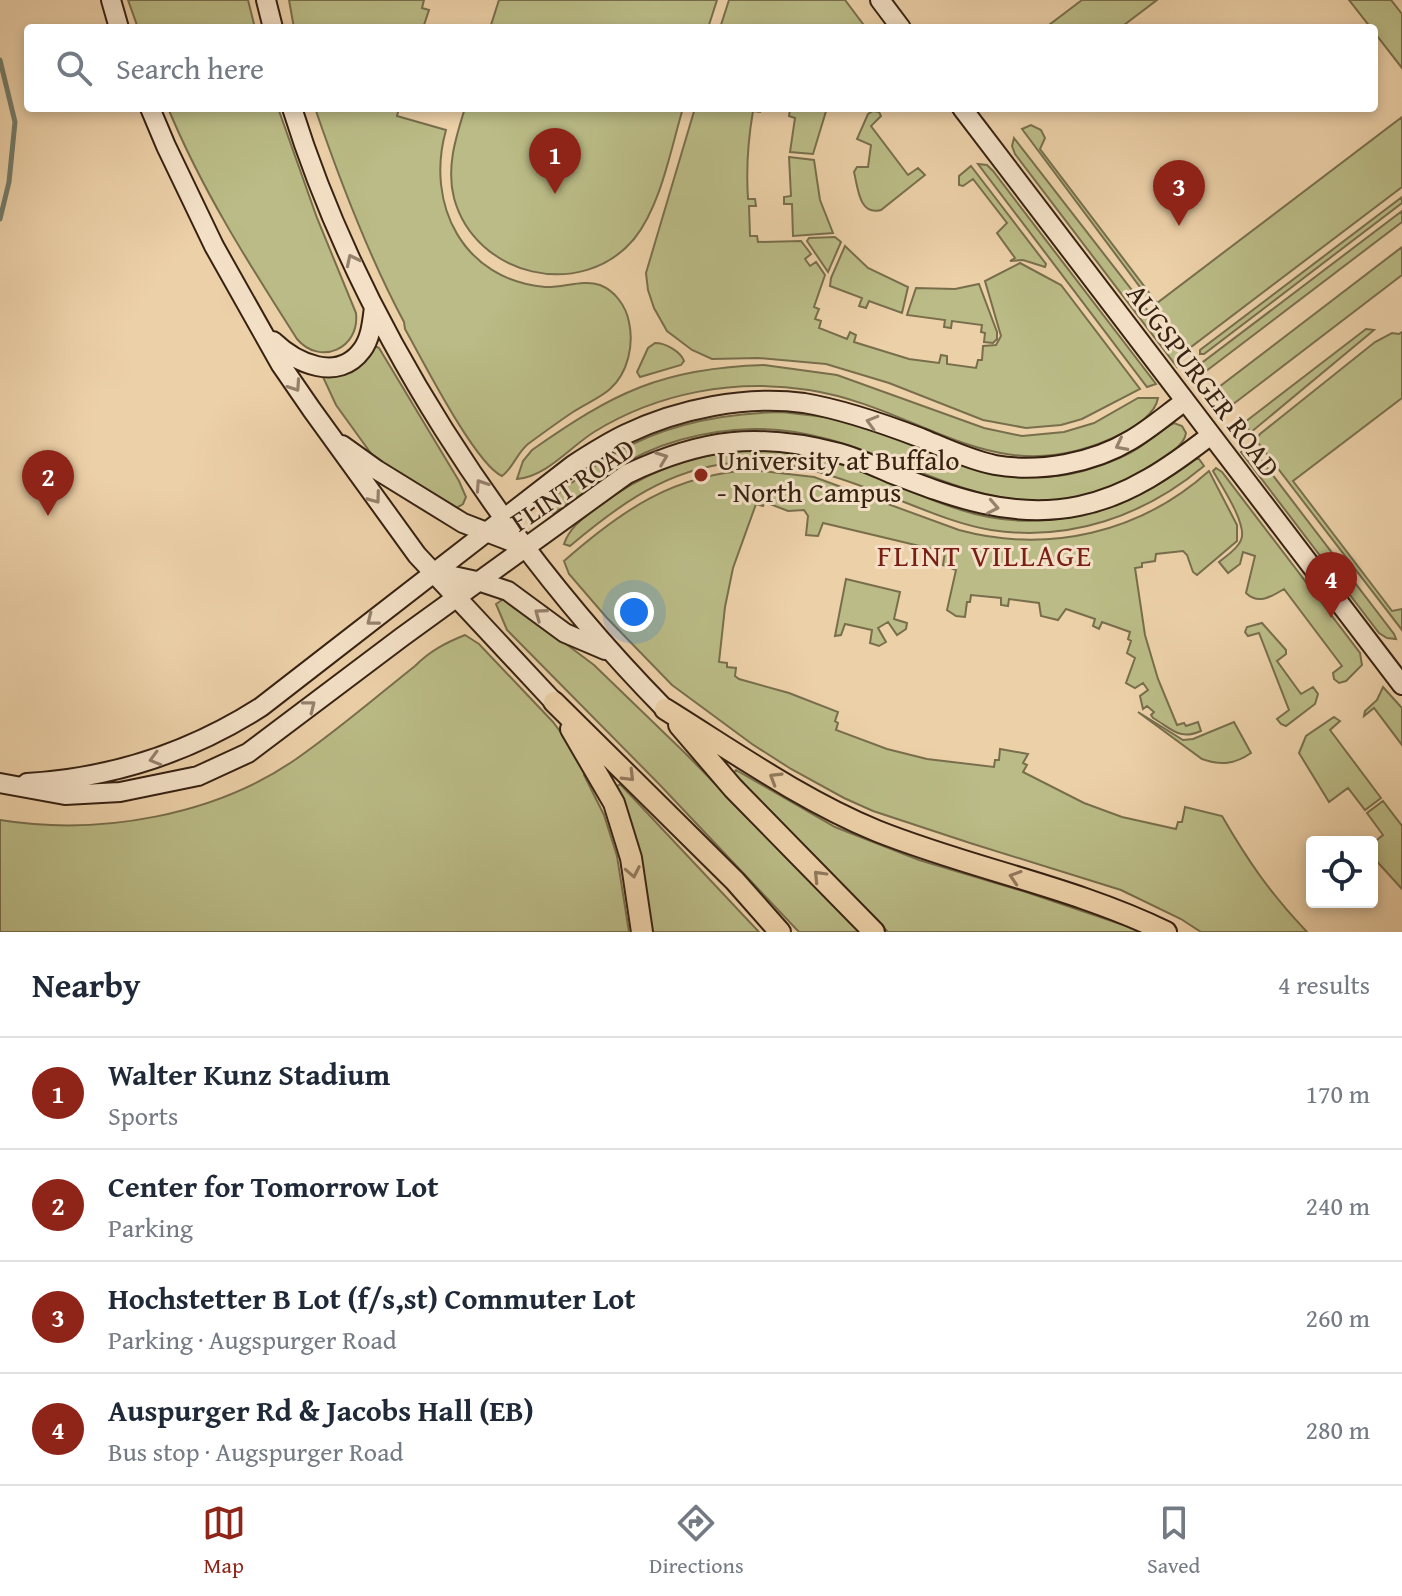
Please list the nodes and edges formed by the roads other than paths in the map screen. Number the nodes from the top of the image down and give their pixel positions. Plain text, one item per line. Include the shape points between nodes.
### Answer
1 (111, 0) edge
2 (266, 0) edge
3 (880, 0) edge
4 (118, 24) edge
5 (272, 24) edge
6 (898, 24) edge
7 (152, 112) edge
8 (293, 112) edge
9 (965, 112) edge
10 (374, 307) junction
11 (262, 331) junction
12 (1185, 401) junction
13 (328, 435) junction
14 (1211, 435) junction
15 (505, 518) junction
16 (486, 532) junction
17 (528, 548) junction
18 (434, 572) junction
19 (481, 582) junction
20 (459, 597) junction
21 (608, 651) junction
22 (1402, 685) edge
23 (554, 702) junction
24 (665, 709) junction
25 (2, 783) edge
26 (642, 932) edge
27 (780, 932) edge
28 (874, 932) edge
29 (1166, 932) edge

1 - 4 street
2 - 5 street
3 - 6 street
7 - 11 street via 214,246
10 -> 8 street via 317,183
9 - 12 street, AUGSPURGER ROAD
10 - 11 street via 370,335 348,364 309,365
15 -> 10 street via 448,434
11 -> 13 street
12 - 14 street, AUGSPURGER ROAD
12 -> 15 street, FLINT ROAD via 1130,441 1070,464 1043,467 996,466 903,431 804,403 718,406 657,421 616,439
13 - 16 street via 389,478
13 -> 18 street
17 -> 14 street, FLINT ROAD via 627,474 662,457 722,442 796,444 842,454 961,500 998,509 1046,511 1111,497 1142,483
14 - 22 street, AUGSPURGER ROAD
15 - 16 street, FLINT ROAD
15 - 17 street
16 - 17 street
16 - 18 street, FLINT ROAD
17 - 19 street, FLINT ROAD
17 - 21 street
18 - 19 street
18 - 20 street
18 -> 25 street, FLINT ROAD via 228,728 175,753 114,770
19 - 20 street, FLINT ROAD
21 -> 19 street via 565,633 508,591
20 - 23 street
25 -> 20 street, FLINT ROAD via 65,795 120,792 198,776 248,753
21 - 24 street
23 -> 26 main road via 614,803 631,858
23 -> 27 main road
28 -> 24 main road via 733,788
29 -> 24 main road via 877,831 818,803

